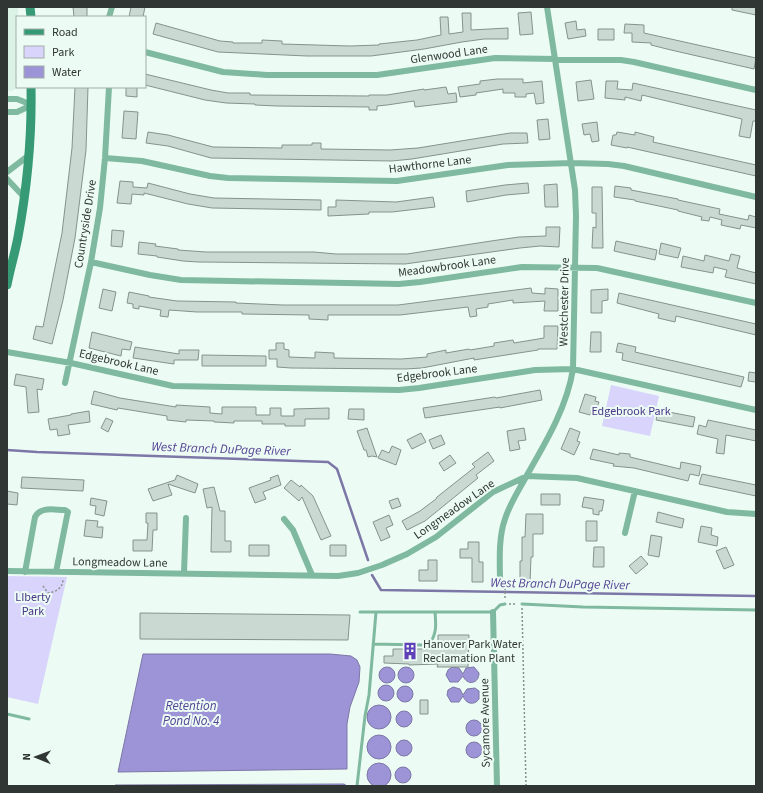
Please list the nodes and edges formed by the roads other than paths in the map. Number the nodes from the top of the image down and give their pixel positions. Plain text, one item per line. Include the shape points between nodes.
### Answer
1 (547, 7) edge
2 (146, 52) edge
3 (555, 59) junction
4 (32, 88) edge
5 (109, 88) edge
6 (756, 90) edge
7 (7, 99) edge
8 (32, 105) junction
9 (7, 112) edge
10 (28, 156) junction
11 (105, 158) junction
12 (572, 163) junction
13 (7, 172) edge
14 (7, 179) edge
15 (24, 197) junction
16 (756, 197) edge
17 (91, 262) junction
18 (575, 267) junction
19 (7, 285) edge
20 (756, 303) edge
21 (7, 352) edge
22 (71, 363) junction
23 (573, 369) junction
24 (66, 383) dead end
25 (756, 410) edge
26 (526, 476) junction
27 (635, 490) junction
28 (756, 514) edge
29 (186, 518) dead end
30 (284, 520) dead end
31 (625, 533) dead end
32 (7, 571) edge
33 (25, 572) junction
34 (56, 572) junction
35 (184, 573) junction
36 (312, 575) junction
37 (503, 585) road end
38 (505, 604) road end
39 (522, 604) road end
40 (756, 610) edge
41 (360, 612) dead end
42 (376, 612) junction
43 (435, 612) junction
44 (493, 612) junction
45 (373, 644) junction
46 (7, 714) edge
47 (29, 719) dead end
48 (357, 786) edge
49 (497, 786) edge

1 - 3 street, Westchester Drive
2 - 3 street, Glenwood Lane via 222,72 267,75 378,75 495,58
3 - 6 street, Glenwood Lane via 634,62
3 - 12 street, Westchester Drive
4 - 8 main road
5 - 11 street, Countryside Drive
7 - 8 street via 17,99
8 - 9 street via 17,112
8 - 10 main road
10 - 13 street
10 - 15 main road
11 - 12 street, Hawthorne Lane via 142,161 210,176 373,181 397,181 508,165
11 - 17 street, Countryside Drive
12 - 16 street, Hawthorne Lane via 624,166
12 - 18 street, Westchester Drive via 576,216
14 - 15 street
15 - 19 main road
17 - 18 street, Meadowbrook Lane via 181,280 399,284 522,267
17 - 22 street, Countryside Drive
18 - 20 street, Meadowbrook Lane via 597,268
18 - 23 street, Westchester Drive
21 - 22 street, Edgebrook Lane
22 - 23 street, Edgebrook Lane via 173,386 386,390 419,388 535,370
22 - 24 street, Edgebrook Lane
23 - 25 street, Edgebrook Lane
23 - 26 street, Westchester Drive via 563,407
26 - 27 street, Longmeadow Lane via 576,478
26 - 36 street, Longmeadow Lane via 493,492 436,537 407,554 358,573 338,576
26 - 37 street, Westchester Drive via 504,519 500,541
27 - 28 street, Longmeadow Lane via 727,512
27 - 31 street
29 - 35 street, Longmeadow Lane
30 - 36 street via 293,530
32 - 33 street, Longmeadow Lane
33 - 34 street, Longmeadow Lane
33 - 34 street, Longmeadow Lane via 35,516 43,509 68,512
34 - 35 street, Longmeadow Lane
35 - 36 street, Longmeadow Lane
38 - 44 lane
39 - 40 lane via 598,608
41 - 42 lane
42 - 43 lane
42 - 45 lane
43 - 44 lane
43 - 45 lane via 436,630 430,643
44 - 49 street, Sycamore Avenue
45 - 48 lane via 370,695
46 - 47 lane

